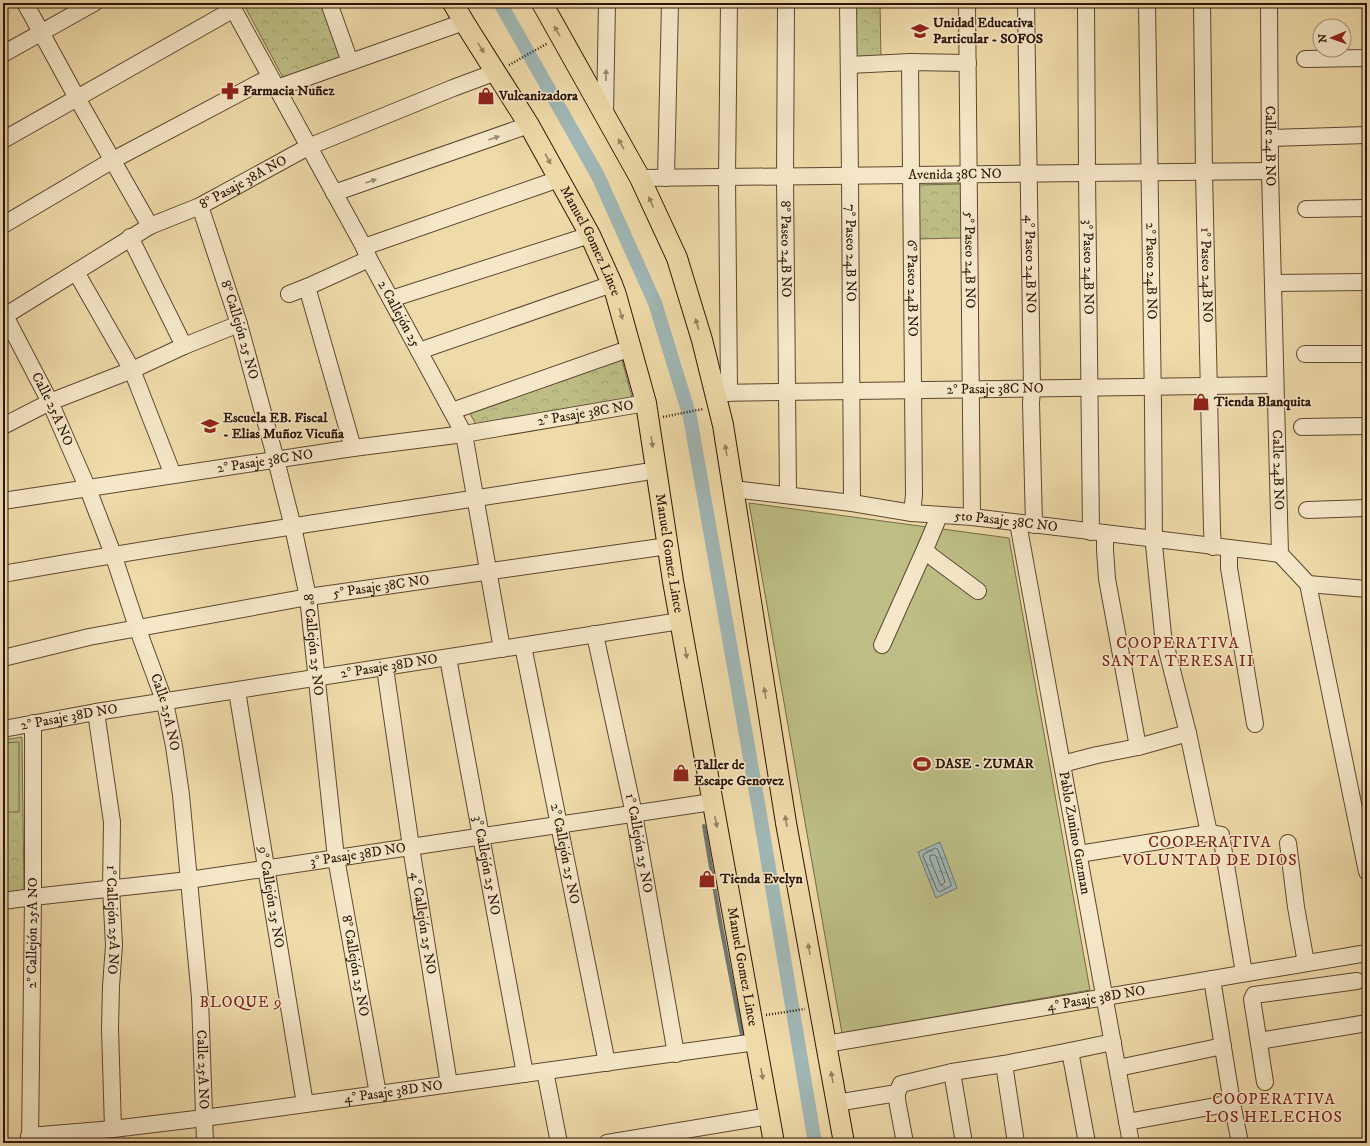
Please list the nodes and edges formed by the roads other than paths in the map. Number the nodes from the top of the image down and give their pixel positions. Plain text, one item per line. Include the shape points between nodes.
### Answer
1 (25, 3) edge
2 (94, 3) edge
3 (453, 3) edge
4 (542, 3) edge
5 (607, 3) edge
6 (670, 3) edge
7 (729, 3) edge
8 (786, 3) edge
9 (848, 3) edge
10 (967, 3) edge
11 (1026, 3) edge
12 (1086, 3) edge
13 (1147, 3) edge
14 (1202, 3) edge
15 (1269, 3) edge
16 (331, 4) edge
17 (232, 6) edge
18 (464, 22) junction
19 (42, 33) junction
20 (3, 54) edge
21 (1367, 58) edge
22 (1305, 59) dead end
23 (350, 62) junction
24 (910, 62) junction
25 (968, 63) junction
26 (849, 65) junction
27 (503, 68) junction
28 (273, 82) junction
29 (77, 98) junction
30 (605, 114) junction
31 (529, 125) junction
32 (1367, 135) edge
33 (1270, 138) junction
34 (3, 140) edge
35 (308, 147) junction
36 (113, 160) junction
37 (1270, 171) junction
38 (1149, 172) junction
39 (1204, 172) junction
40 (1028, 173) junction
41 (1087, 173) junction
42 (969, 174) junction
43 (912, 175) junction
44 (785, 176) junction
45 (850, 176) junction
46 (726, 177) junction
47 (640, 178) junction
48 (666, 178) junction
49 (560, 179) junction
50 (334, 194) junction
51 (200, 206) junction
52 (1367, 208) edge
53 (1306, 209) dead end
54 (3, 225) edge
55 (150, 226) junction
56 (590, 235) junction
57 (130, 237) junction
58 (367, 253) junction
59 (76, 272) junction
60 (1367, 282) edge
61 (612, 284) junction
62 (1273, 284) junction
63 (307, 287) junction
64 (289, 294) dead end
65 (391, 299) junction
66 (4, 315) edge
67 (239, 324) junction
68 (184, 346) junction
69 (631, 348) junction
70 (419, 351) junction
71 (1304, 354) dead end
72 (1367, 354) edge
73 (132, 370) junction
74 (1275, 385) junction
75 (1209, 386) junction
76 (1152, 387) junction
77 (1089, 388) junction
78 (1032, 389) junction
79 (913, 390) junction
80 (971, 390) junction
81 (851, 391) junction
82 (787, 392) junction
83 (716, 398) junction
84 (50, 402) junction
85 (646, 403) junction
86 (452, 411) junction
87 (3, 426) edge
88 (1367, 426) edge
89 (1302, 427) dead end
90 (464, 434) junction
91 (353, 448) junction
92 (276, 460) junction
93 (645, 472) dead end
94 (173, 475) junction
95 (88, 489) junction
96 (733, 489) junction
97 (788, 495) junction
98 (476, 499) junction
99 (3, 501) edge
100 (852, 503) junction
101 (1367, 508) edge
102 (1307, 510) dead end
103 (912, 513) junction
104 (939, 516) junction
105 (972, 518) junction
106 (1026, 524) junction
107 (293, 527) junction
108 (1098, 533) junction
109 (1154, 539) junction
110 (668, 546) junction
111 (926, 547) junction
112 (1221, 547) junction
113 (113, 554) junction
114 (1280, 554) junction
115 (488, 572) junction
116 (3, 574) edge
117 (1308, 584) junction
118 (1367, 589) edge
119 (978, 591) dead end
120 (308, 597) junction
121 (680, 621) junction
122 (137, 628) junction
123 (594, 634) junction
124 (882, 645) dead end
125 (522, 646) junction
126 (502, 649) junction
127 (3, 658) edge
128 (448, 658) junction
129 (386, 668) junction
130 (317, 678) junction
131 (237, 691) junction
132 (165, 703) junction
133 (96, 712) junction
134 (33, 724) junction
135 (1255, 724) dead end
136 (3, 729) edge
137 (1188, 732) junction
138 (1138, 747) junction
139 (1062, 764) junction
140 (712, 802) junction
141 (634, 814) junction
142 (559, 825) junction
143 (1209, 833) junction
144 (482, 836) junction
145 (1288, 843) dead end
146 (411, 847) junction
147 (1079, 854) junction
148 (336, 858) junction
149 (266, 869) junction
150 (1367, 872) edge
151 (189, 880) junction
152 (112, 888) junction
153 (33, 897) junction
154 (3, 901) edge
155 (1367, 953) edge
156 (1306, 963) junction
157 (1244, 973) junction
158 (1212, 978) junction
159 (1357, 981) dead end
160 (1105, 997) junction
161 (1367, 1023) edge
162 (756, 1042) junction
163 (1113, 1042) junction
164 (1259, 1042) junction
165 (826, 1044) junction
166 (1223, 1046) junction
167 (1070, 1051) junction
168 (676, 1054) junction
169 (607, 1063) junction
170 (1004, 1064) junction
171 (1118, 1068) junction
172 (546, 1071) junction
173 (952, 1072) junction
174 (525, 1074) junction
175 (1265, 1082) dead end
176 (449, 1084) junction
177 (897, 1093) junction
178 (378, 1094) junction
179 (836, 1103) junction
180 (1232, 1103) junction
181 (305, 1104) junction
182 (769, 1116) junction
183 (204, 1118) junction
184 (1127, 1122) junction
185 (113, 1129) junction
186 (30, 1140) edge
187 (642, 1140) edge
188 (205, 1143) edge
189 (559, 1143) edge
190 (607, 1143) edge
191 (774, 1143) edge
192 (844, 1143) edge
193 (905, 1143) edge
194 (964, 1143) edge
195 (1016, 1143) edge
196 (1087, 1143) edge
197 (1131, 1143) edge
198 (1240, 1143) edge

1 - 19 street
2 - 19 street
3 - 18 main road, Manuel Gomez Lince
30 -> 4 main road
30 -> 5 street
6 - 48 street
7 - 46 street
8 - 44 street, 8° Paseo 24B NO
9 - 26 street, 7° Paseo 24B NO
10 - 25 street, 5° Paseo 24B NO
11 - 40 street, 4° Paseo 24B NO
12 - 41 street, 3° Paseo 24B NO
13 - 38 street, 2° Paseo 24B NO
14 - 39 street, 1° Paseo 24B NO
15 - 33 street, Calle 24B NO
16 - 23 street
17 - 28 street, 2 Callejón 25
17 - 29 street
18 - 23 street
18 -> 27 main road, Manuel Gomez Lince
19 - 20 street
19 - 29 street
21 - 22 street
23 - 28 street
24 - 25 street
24 - 26 street
24 - 43 street, 6° Paseo 24B NO
25 - 42 street, 5° Paseo 24B NO
26 - 45 street, 7° Paseo 24B NO
27 - 31 main road, Manuel Gomez Lince
27 - 35 street, 8° Pasaje 38A NO
28 - 35 street, 2 Callejón 25
28 - 36 street
29 - 34 street
29 - 36 street
47 -> 30 main road
31 -> 49 main road, Manuel Gomez Lince
50 -> 31 street
32 - 33 street
33 - 37 street, Calle 24B NO
35 - 50 street, 2 Callejón 25
35 - 51 street, 8° Pasaje 38A NO
36 - 54 street
36 - 55 street
37 - 39 street, Avenida 38C NO
37 - 62 street, Calle 24B NO
38 - 39 street, Avenida 38C NO
38 - 41 street, Avenida 38C NO
38 - 76 street, 2° Paseo 24B NO
39 - 75 street, 1° Paseo 24B NO
40 - 41 street, Avenida 38C NO
40 - 42 street, Avenida 38C NO
40 - 78 street, 4° Paseo 24B NO
41 - 77 street, 3° Paseo 24B NO
42 - 43 street, Avenida 38C NO
42 - 80 street, 5° Paseo 24B NO
43 - 45 street, Avenida 38C NO
43 - 79 street, 6° Paseo 24B NO
44 - 45 street, Avenida 38C NO
44 - 46 street, Avenida 38C NO
44 - 82 street, 8° Paseo 24B NO
45 - 81 street, 7° Paseo 24B NO
46 - 48 street, Avenida 38C NO
46 - 83 street
47 - 48 street, Avenida 38C NO
83 -> 47 main road via 702,340 677,258
49 - 56 main road, Manuel Gomez Lince
49 - 58 street
50 - 58 street, 2 Callejón 25
51 - 55 street, 8° Pasaje 38A NO
51 - 67 street, 8° Callejón 25 NO
52 - 53 street
55 - 57 street, 8° Pasaje 38A NO
56 - 61 main road, Manuel Gomez Lince
56 - 65 street
57 - 59 street, 8° Pasaje 38A NO
57 - 68 street
58 - 63 street
58 - 65 street, 2 Callejón 25
59 - 66 street, 8° Pasaje 38A NO
59 - 73 street
60 - 62 street
61 -> 69 main road, Manuel Gomez Lince
61 - 70 street
62 - 74 street, Calle 24B NO
63 - 64 street
63 - 91 street
65 - 70 street, 2 Callejón 25
66 - 84 street, Calle 25A NO
67 - 68 street
67 - 92 street, 8° Callejón 25 NO
68 - 73 street
69 - 85 main road, Manuel Gomez Lince
69 - 86 street
70 - 86 street, 2 Callejón 25
71 - 72 street
73 - 84 street
73 - 94 street
74 - 75 street, 2° Pasaje 38C NO
74 - 114 street, Calle 24B NO
75 - 76 street, 2° Pasaje 38C NO
75 - 112 street, 1° Paseo 24B NO via 1212,530
76 - 77 street, 2° Pasaje 38C NO
76 - 109 street, 2° Paseo 24B NO
77 - 78 street, 2° Pasaje 38C NO
77 - 108 street, 3° Paseo 24B NO
78 - 80 street, 2° Pasaje 38C NO
78 - 106 street, 4° Paseo 24B NO
79 - 80 street, 2° Pasaje 38C NO
79 - 81 street, 2° Pasaje 38C NO
79 - 103 street, 6° Paseo 24B NO
80 - 105 street, 5° Paseo 24B NO
81 - 82 street, 2° Pasaje 38C NO
81 - 100 street, 7° Paseo 24B NO
82 - 83 street, 2° Pasaje 38C NO
82 - 97 street, 8° Paseo 24B NO
96 -> 83 main road
84 - 87 street
84 - 95 street, Calle 25A NO
85 - 90 street, 2° Pasaje 38C NO
85 -> 110 main road, Manuel Gomez Lince
86 - 90 street, 2 Callejón 25
88 - 89 street
90 - 91 street, 2° Pasaje 38C NO
90 - 98 street, 2 Callejón 25
91 - 92 street, 2° Pasaje 38C NO
92 - 94 street, 2° Pasaje 38C NO
92 - 107 street, 8° Callejón 25 NO
93 - 98 street
94 - 95 street, 2° Pasaje 38C NO
95 - 99 street, 2° Pasaje 38C NO
95 - 113 street, Calle 25A NO
96 - 97 street, 5to Pasaje 38C NO
165 -> 96 main road via 786,823
97 - 100 street, 5to Pasaje 38C NO
98 - 107 street
98 - 115 street, 2 Callejón 25
100 - 103 street, 5to Pasaje 38C NO
101 - 102 street
103 - 104 street, 5to Pasaje 38C NO
104 - 105 street, 5to Pasaje 38C NO
104 - 111 street
105 - 106 street, 5to Pasaje 38C NO
106 - 108 street, 5to Pasaje 38C NO
106 - 139 street, Pablo Zunino Guzman
107 - 113 street
107 - 120 street, 8° Callejón 25 NO
108 - 109 street, 5to Pasaje 38C NO
108 - 138 street, 3° Paseo 24B NO via 1104,550
109 - 112 street, 5to Pasaje 38C NO
109 - 137 street, 2° Paseo 24B NO via 1163,635
110 - 115 street, 5° Pasaje 38C NO
110 - 121 main road, Manuel Gomez Lince
111 - 119 street via 931,556
111 - 124 street
112 - 114 street, 5to Pasaje 38C NO
112 - 135 street, 1° Paseo 24B NO via 1229,568
113 - 116 street
113 - 122 street, Calle 25A NO
114 - 117 street
115 - 120 street, 5° Pasaje 38C NO
115 - 126 street, 2 Callejón 25
117 - 118 street
117 - 150 street
120 - 122 street, 5° Pasaje 38C NO
120 - 130 street, 8° Callejón 25 NO
121 - 123 street, 2° Pasaje 38D NO
121 -> 140 main road, Manuel Gomez Lince
122 - 127 street, 5° Pasaje 38C NO
122 - 132 street, Calle 25A NO
123 - 125 street, 2° Pasaje 38D NO
123 - 141 street, 1° Callejón 25 NO
125 - 126 street, 2° Pasaje 38D NO
125 - 142 street, 2° Callejón 25 NO
126 - 128 street, 2° Pasaje 38D NO
128 - 129 street, 2° Pasaje 38D NO
128 - 144 street, 3° Callejón 25 NO
129 - 130 street, 2° Pasaje 38D NO
129 - 146 street, 4° Callejón 25 NO
130 - 131 street, 2° Pasaje 38D NO
130 - 148 street, 8° Callejón 25 NO
131 - 132 street, 2° Pasaje 38D NO
131 - 149 street, 9° Callejón 25 NO
132 - 133 street, 2° Pasaje 38D NO
132 - 151 street, Calle 25A NO via 174,746
133 - 134 street, 2° Pasaje 38D NO
133 - 152 street, 1° Callejón 25A NO via 112,822
134 - 136 street, 2° Pasaje 38D NO
134 - 153 street, 2° Callejón 25A NO
137 - 138 street
137 - 143 street, 2° Paseo 24B NO
138 - 139 street
139 - 147 street, Pablo Zunino Guzman
140 - 141 street, 3° Pasaje 38D NO
140 -> 162 main road, Manuel Gomez Lince
141 - 142 street, 3° Pasaje 38D NO
141 - 168 street, 1° Callejón 25 NO
142 - 144 street, 3° Pasaje 38D NO
142 - 169 street, 2° Callejón 25 NO
143 - 147 street
143 - 157 street via 1221,835
144 - 146 street, 3° Pasaje 38D NO
144 - 174 street, 3° Callejón 25 NO
145 - 156 street
146 - 148 street, 3° Pasaje 38D NO
146 - 176 street, 4° Callejón 25 NO
147 - 160 street, Pablo Zunino Guzman
148 - 149 street, 3° Pasaje 38D NO
148 - 178 street, 8° Callejón 25 NO
149 - 151 street, 3° Pasaje 38D NO
149 - 181 street, 9° Callejón 25 NO
151 - 152 street, 3° Pasaje 38D NO
151 - 183 street, Calle 25A NO via 200,998
152 - 153 street, 3° Pasaje 38D NO
152 - 185 street, 1° Callejón 25A NO via 114,945 110,1028
153 - 154 street, 3° Pasaje 38D NO
153 - 186 street, 2° Callejón 25A NO
155 - 156 street, 4° Pasaje 38D NO
156 - 157 street, 4° Pasaje 38D NO
157 - 158 street, 4° Pasaje 38D NO
158 - 160 street, 4° Pasaje 38D NO
158 - 166 street
159 - 164 street via 1254,995 1252,999
160 - 163 street, Pablo Zunino Guzman
160 - 165 street, 4° Pasaje 38D NO
161 - 164 street
162 - 168 street, 4° Pasaje 38D NO
162 -> 182 main road, Manuel Gomez Lince
163 - 167 street
163 - 171 street, Pablo Zunino Guzman
164 - 175 street
179 -> 165 main road
166 - 171 street
166 - 180 street
167 - 170 street
167 - 196 street
168 - 169 street, 4° Pasaje 38D NO
169 - 172 street, 4° Pasaje 38D NO
170 - 173 street
170 - 195 street
171 - 184 street, Pablo Zunino Guzman
172 - 174 street, 4° Pasaje 38D NO
172 - 189 street
173 - 177 street via 901,1084
173 - 194 street
174 - 176 street, 4° Pasaje 38D NO
176 - 178 street, 4° Pasaje 38D NO
177 - 179 street
177 - 193 street
178 - 181 street, 4° Pasaje 38D NO
179 - 192 main road
180 - 184 street
180 - 198 street
181 - 183 street, 4° Pasaje 38D NO
182 - 187 street
182 - 191 main road, Manuel Gomez Lince
183 - 185 street, 4° Pasaje 38D NO
183 - 188 street, Calle 25A NO
184 - 197 street, Pablo Zunino Guzman
185 - 186 street, 4° Pasaje 38D NO
187 - 190 street

